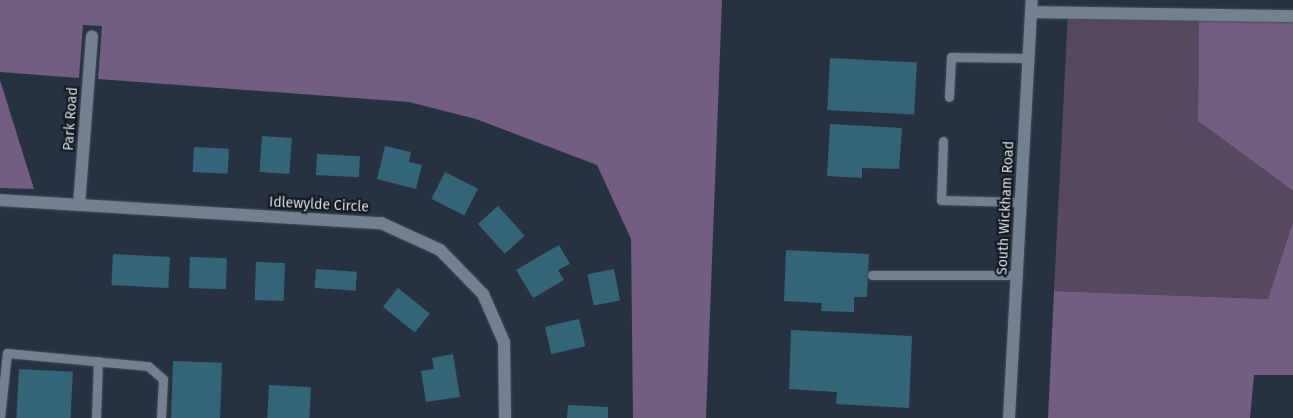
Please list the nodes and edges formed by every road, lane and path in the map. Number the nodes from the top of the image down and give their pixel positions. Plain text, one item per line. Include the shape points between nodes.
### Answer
1 (1032, 6) edge
2 (1293, 16) edge
3 (92, 36) dead end
4 (1029, 58) junction
5 (949, 97) dead end
6 (943, 141) dead end
7 (0, 200) edge
8 (1021, 202) junction
9 (79, 205) junction
10 (872, 275) dead end
11 (1018, 275) junction
12 (98, 361) junction
13 (0, 418) edge
14 (96, 418) edge
15 (161, 418) edge
16 (505, 418) edge
17 (1010, 418) edge

1 - 2 street
1 - 4 street, South Wickham Road
3 - 9 street, Park Road
4 - 5 lane via 951,57
4 - 8 street, South Wickham Road
6 - 8 lane via 941,200
7 - 9 street, Idlewylde Circle
8 - 11 street, South Wickham Road
9 - 16 street, Idlewylde Circle via 381,223 440,250 483,294 504,342
10 - 11 lane
11 - 17 street, South Wickham Road
12 - 13 lane via 7,353
12 - 14 lane
12 - 15 lane via 148,366 163,379

